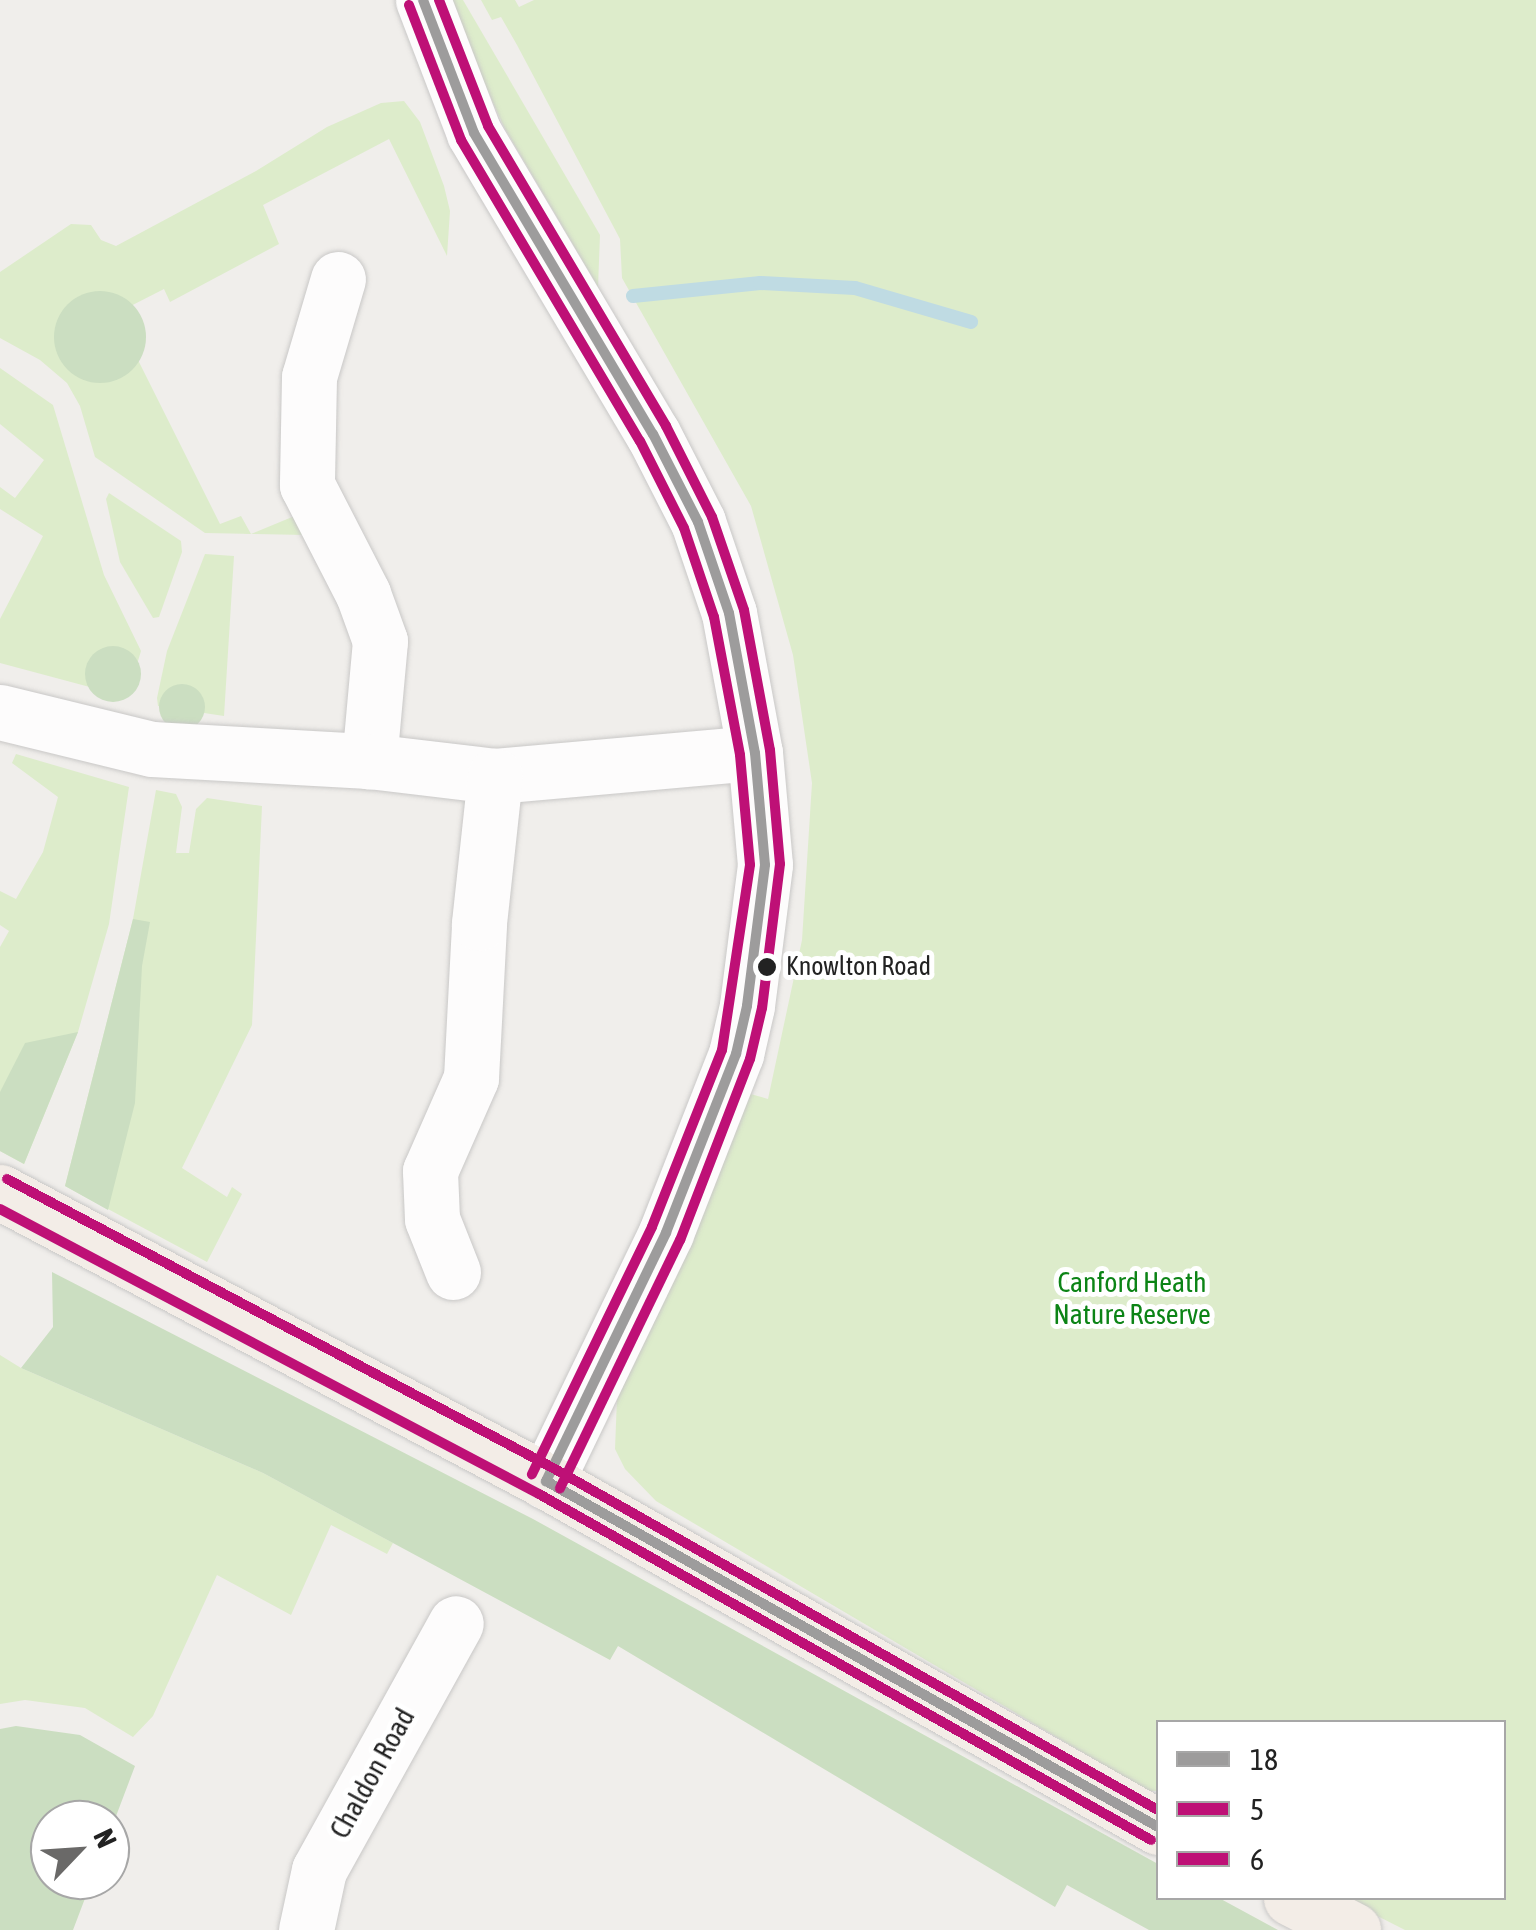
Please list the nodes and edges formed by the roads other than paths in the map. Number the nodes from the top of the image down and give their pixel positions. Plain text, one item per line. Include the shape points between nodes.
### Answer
1 (422, 0) edge
2 (338, 279) dead end
3 (0, 712) edge
4 (755, 753) junction
5 (369, 762) junction
6 (494, 776) junction
7 (0, 1192) edge
8 (453, 1272) dead end
9 (546, 1481) junction
10 (456, 1623) dead end
11 (1156, 1825) edge
12 (1296, 1900) edge
13 (306, 1930) edge
14 (1352, 1930) edge

1 - 4 street via 474,133 654,434 698,522 729,613
2 - 5 street via 309,376 307,485 380,642
3 - 5 street via 135,747
4 - 6 street
4 - 9 street via 766,865 736,1054 666,1233
5 - 6 street
6 - 8 street via 471,1078 430,1171 432,1218
7 - 9 main road
9 - 11 main road
10 - 13 street, Chaldon Road via 318,1870
12 - 14 main road

